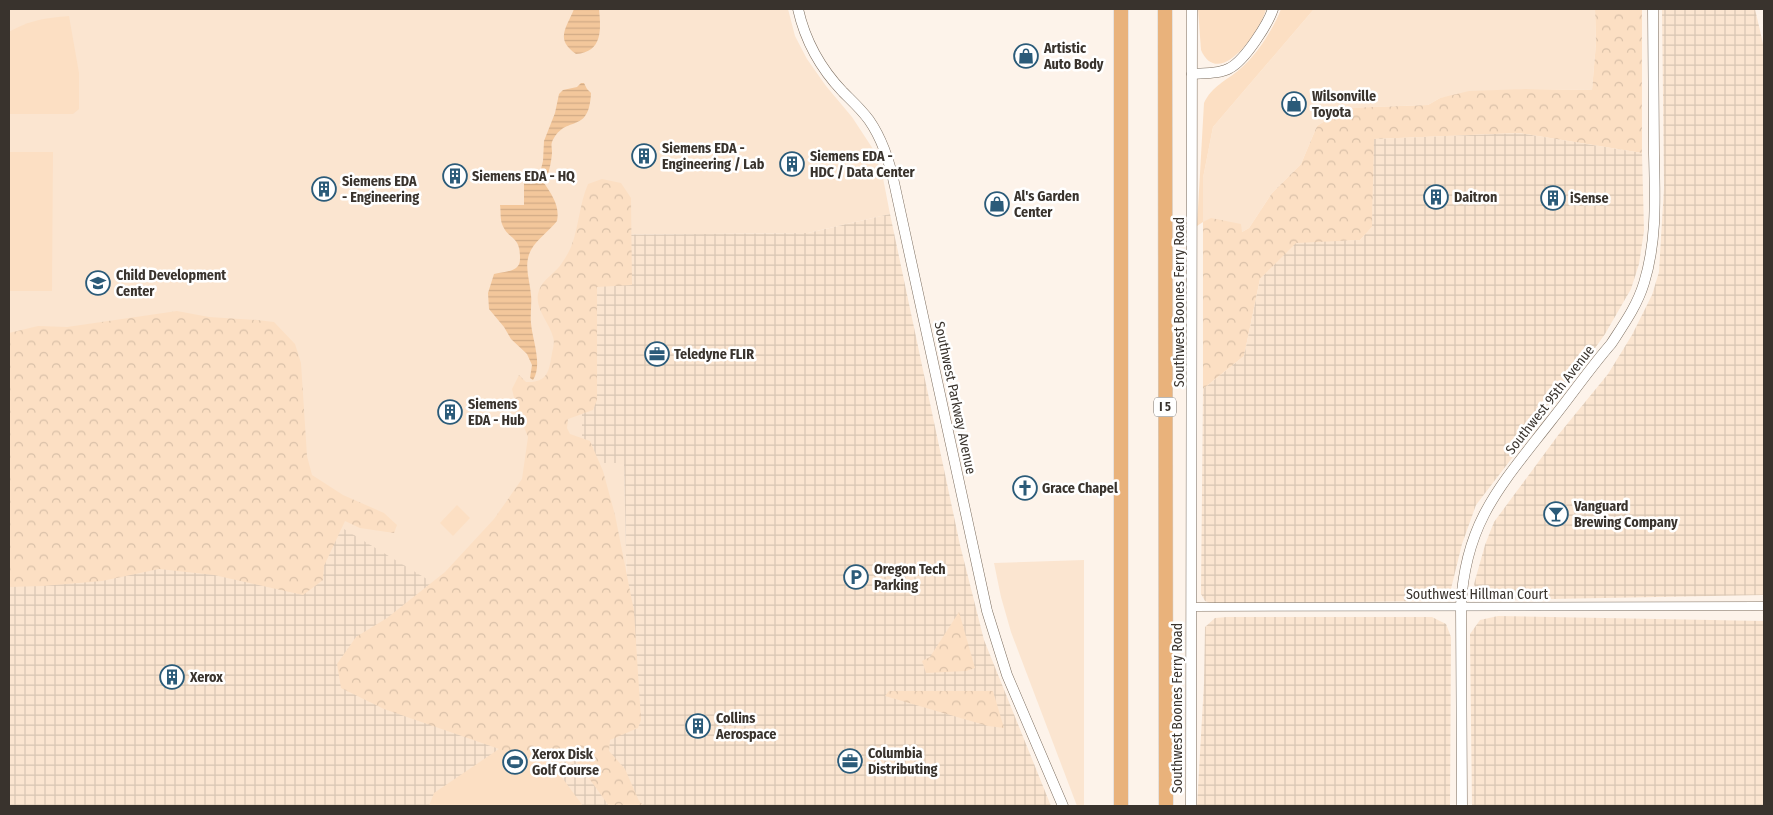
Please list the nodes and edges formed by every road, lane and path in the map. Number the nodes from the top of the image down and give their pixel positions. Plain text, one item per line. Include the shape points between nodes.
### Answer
1 (798, 9) edge
2 (1121, 9) edge
3 (1165, 9) edge
4 (1192, 9) edge
5 (1273, 9) edge
6 (1653, 9) edge
7 (1192, 74) junction
8 (1461, 606) junction
9 (1764, 606) edge
10 (1191, 607) junction
11 (1063, 806) edge
12 (1122, 806) edge
13 (1166, 806) edge
14 (1191, 806) edge
15 (1462, 806) edge

1 - 11 street, Southwest Parkway Avenue via 803,29 821,64 865,115 885,150 987,612 1007,675
2 - 12 highway
3 - 13 highway, I 5
4 - 7 street, Southwest Boones Ferry Road
5 - 7 street via 1264,28 1231,68
6 - 8 street, Southwest 95th Avenue via 1654,228 1644,284 1619,333 1489,503 1468,553
7 - 10 street, Southwest Boones Ferry Road
8 - 9 street, Southwest Hillman Court
8 - 10 street, Southwest Hillman Court
8 - 15 street, Southwest 95th Avenue
10 - 14 street, Southwest Boones Ferry Road

